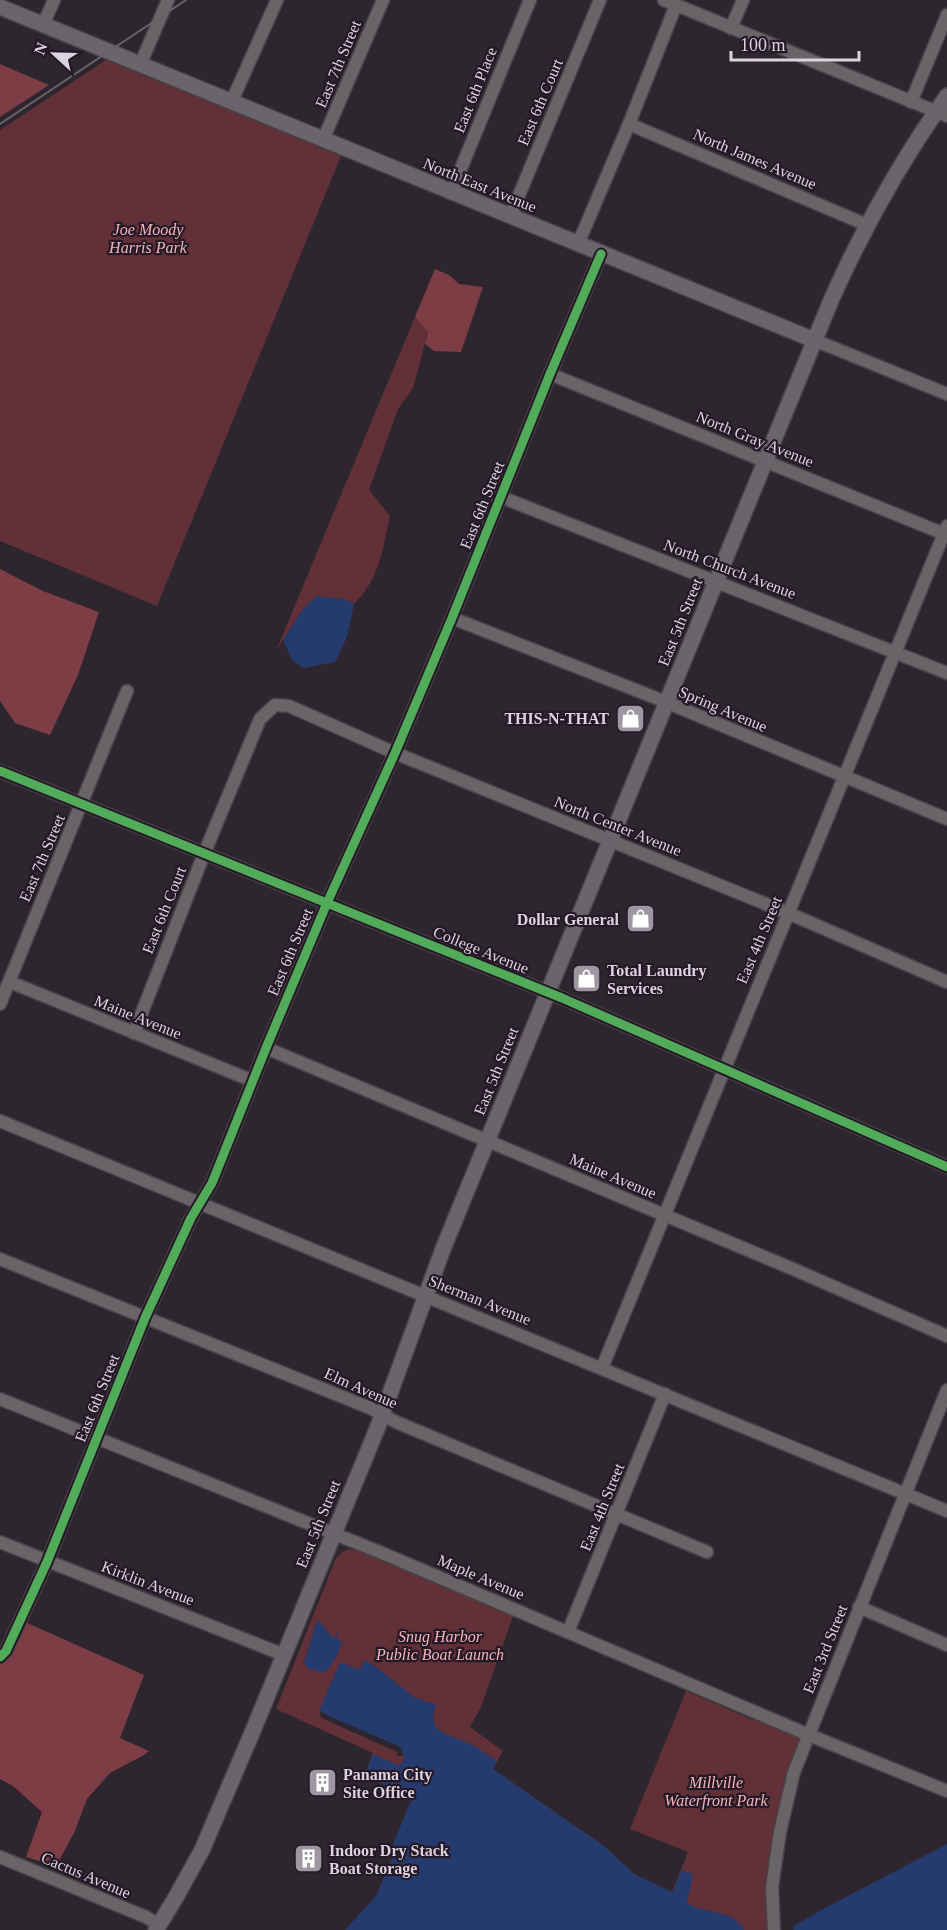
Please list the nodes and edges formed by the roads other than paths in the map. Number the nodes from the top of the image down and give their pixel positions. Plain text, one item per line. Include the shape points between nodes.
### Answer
1 (54, 0) edge
2 (168, 0) edge
3 (277, 0) edge
4 (383, 0) edge
5 (530, 0) edge
6 (600, 0) edge
7 (743, 0) edge
8 (670, 2) edge
9 (0, 8) edge
10 (947, 15) edge
11 (43, 25) junction
12 (731, 28) junction
13 (140, 65) junction
14 (947, 96) edge
15 (911, 102) junction
16 (231, 103) junction
17 (941, 114) edge
18 (629, 124) junction
19 (323, 140) junction
20 (451, 193) junction
21 (510, 216) junction
22 (867, 225) junction
23 (578, 244) junction
24 (601, 254) junction
25 (814, 340) junction
26 (550, 374) junction
27 (947, 394) edge
28 (765, 461) junction
29 (501, 497) junction
30 (946, 532) edge
31 (716, 581) junction
32 (452, 618) junction
33 (895, 652) junction
34 (947, 673) edge
35 (127, 691) dead end
36 (666, 703) junction
37 (275, 705) joint
38 (395, 753) junction
39 (0, 771) edge
40 (843, 777) junction
41 (82, 804) junction
42 (947, 819) edge
43 (610, 841) junction
44 (204, 854) junction
45 (327, 903) junction
46 (788, 913) junction
47 (10, 982) junction
48 (947, 982) edge
49 (548, 993) junction
50 (0, 1004) edge
51 (134, 1033) junction
52 (266, 1048) junction
53 (723, 1068) junction
54 (253, 1081) junction
55 (0, 1121) edge
56 (487, 1141) junction
57 (947, 1167) edge
58 (201, 1203) junction
59 (665, 1216) junction
60 (0, 1258) edge
61 (425, 1295) junction
62 (145, 1318) junction
63 (947, 1336) edge
64 (602, 1368) junction
65 (947, 1390) edge
66 (665, 1394) junction
67 (0, 1399) edge
68 (382, 1415) junction
69 (98, 1439) junction
70 (905, 1492) junction
71 (947, 1510) edge
72 (616, 1514) junction
73 (334, 1534) junction
74 (0, 1542) edge
75 (707, 1552) dead end
76 (47, 1562) junction
77 (860, 1607) junction
78 (568, 1632) junction
79 (947, 1646) edge
80 (284, 1655) junction
81 (0, 1657) edge
82 (808, 1735) junction
83 (947, 1791) edge
84 (0, 1857) edge
85 (158, 1928) edge
86 (774, 1930) edge

1 - 11 street
2 - 13 street
3 - 16 street
4 - 19 street, East 7th Street
5 - 20 street, East 6th Place
6 - 21 street, East 6th Court
7 - 12 street
8 - 12 street
8 - 18 street
9 - 11 main road, North East Avenue
10 - 15 street
11 - 13 main road, North East Avenue
12 - 15 street
13 - 16 main road, North East Avenue
14 - 17 main road, East 5th Street
15 - 17 street
16 - 19 main road, North East Avenue
17 - 22 main road, East 5th Street via 907,156
18 - 22 street, North James Avenue
18 - 23 street
19 - 20 main road, North East Avenue
20 - 21 main road, North East Avenue
21 - 23 main road, North East Avenue
22 - 25 main road, East 5th Street
23 - 24 main road, North East Avenue
24 - 25 main road, North East Avenue
24 - 26 street, East 6th Street
25 - 27 street, North East Avenue
25 - 28 main road, East 5th Street
26 - 28 street, North Gray Avenue
26 - 29 street, East 6th Street
28 - 30 street, North Gray Avenue
28 - 31 main road, East 5th Street
29 - 31 street, North Church Avenue
29 - 32 street, East 6th Street
30 - 33 street, East 4th Street
31 - 33 street, North Church Avenue
31 - 36 main road, East 5th Street
32 - 36 street, Spring Avenue
32 - 38 street, East 6th Street
33 - 34 street, North Church Avenue
33 - 40 street, East 4th Street
35 - 41 street, East 7th Street
36 - 40 street, Spring Avenue
36 - 43 main road, East 5th Street
37 - 38 street, North Center Avenue via 289,706
37 - 44 street, East 6th Court via 260,719
38 - 43 street, North Center Avenue
38 - 45 street, East 6th Street
39 - 41 street, College Avenue
40 - 42 street, Spring Avenue
40 - 46 street, East 4th Street
41 - 44 street, College Avenue
41 - 47 street, East 7th Street
43 - 46 street, North Center Avenue
43 - 49 main road, East 5th Street
44 - 45 street, College Avenue
44 - 51 street, East 6th Court
45 - 49 street, College Avenue
45 - 52 street, East 6th Street
46 - 48 street, North Center Avenue
46 - 53 street, East 4th Street
47 - 50 street, East 7th Street
47 - 51 street, Maine Avenue
49 - 53 street, College Avenue
49 - 56 main road, East 5th Street
51 - 54 street, Maine Avenue
52 - 54 street, East 6th Street
52 - 56 street, Maine Avenue
53 - 57 street, College Avenue
53 - 59 street, East 4th Street
54 - 58 street, East 6th Street
55 - 58 street, Sherman Avenue
56 - 59 street, Maine Avenue
56 - 61 main road, East 5th Street
58 - 61 street, Sherman Avenue
58 - 62 street, East 6th Street
59 - 63 street, Maine Avenue
59 - 64 street, East 4th Street
60 - 62 street, Elm Avenue
61 - 64 street, Sherman Avenue
61 - 68 main road, East 5th Street
62 - 68 street, Elm Avenue
62 - 69 street, East 6th Street
64 - 66 street, Sherman Avenue
65 - 70 street, East 3rd Street
66 - 70 street, Sherman Avenue
66 - 72 street, East 4th Street
67 - 69 street, Maple Avenue
68 - 72 street, Elm Avenue
68 - 73 main road, East 5th Street
69 - 73 street, Maple Avenue
69 - 76 street, East 6th Street
70 - 71 street, Sherman Avenue
70 - 77 street, East 3rd Street
72 - 75 street, Elm Avenue
72 - 78 street, East 4th Street
73 - 78 street, Maple Avenue
73 - 80 main road, East 5th Street
74 - 76 street, Kirklin Avenue
76 - 80 street, Kirklin Avenue
76 - 81 street, East 6th Street
77 - 79 street
77 - 82 street, East 3rd Street
78 - 82 street, Maple Avenue
80 - 85 main road, East 5th Street via 202,1850
82 - 83 street, Maple Avenue
82 - 86 street, East 3rd Street via 794,1772 780,1832 772,1887
84 - 85 street, Cactus Avenue via 146,1917

